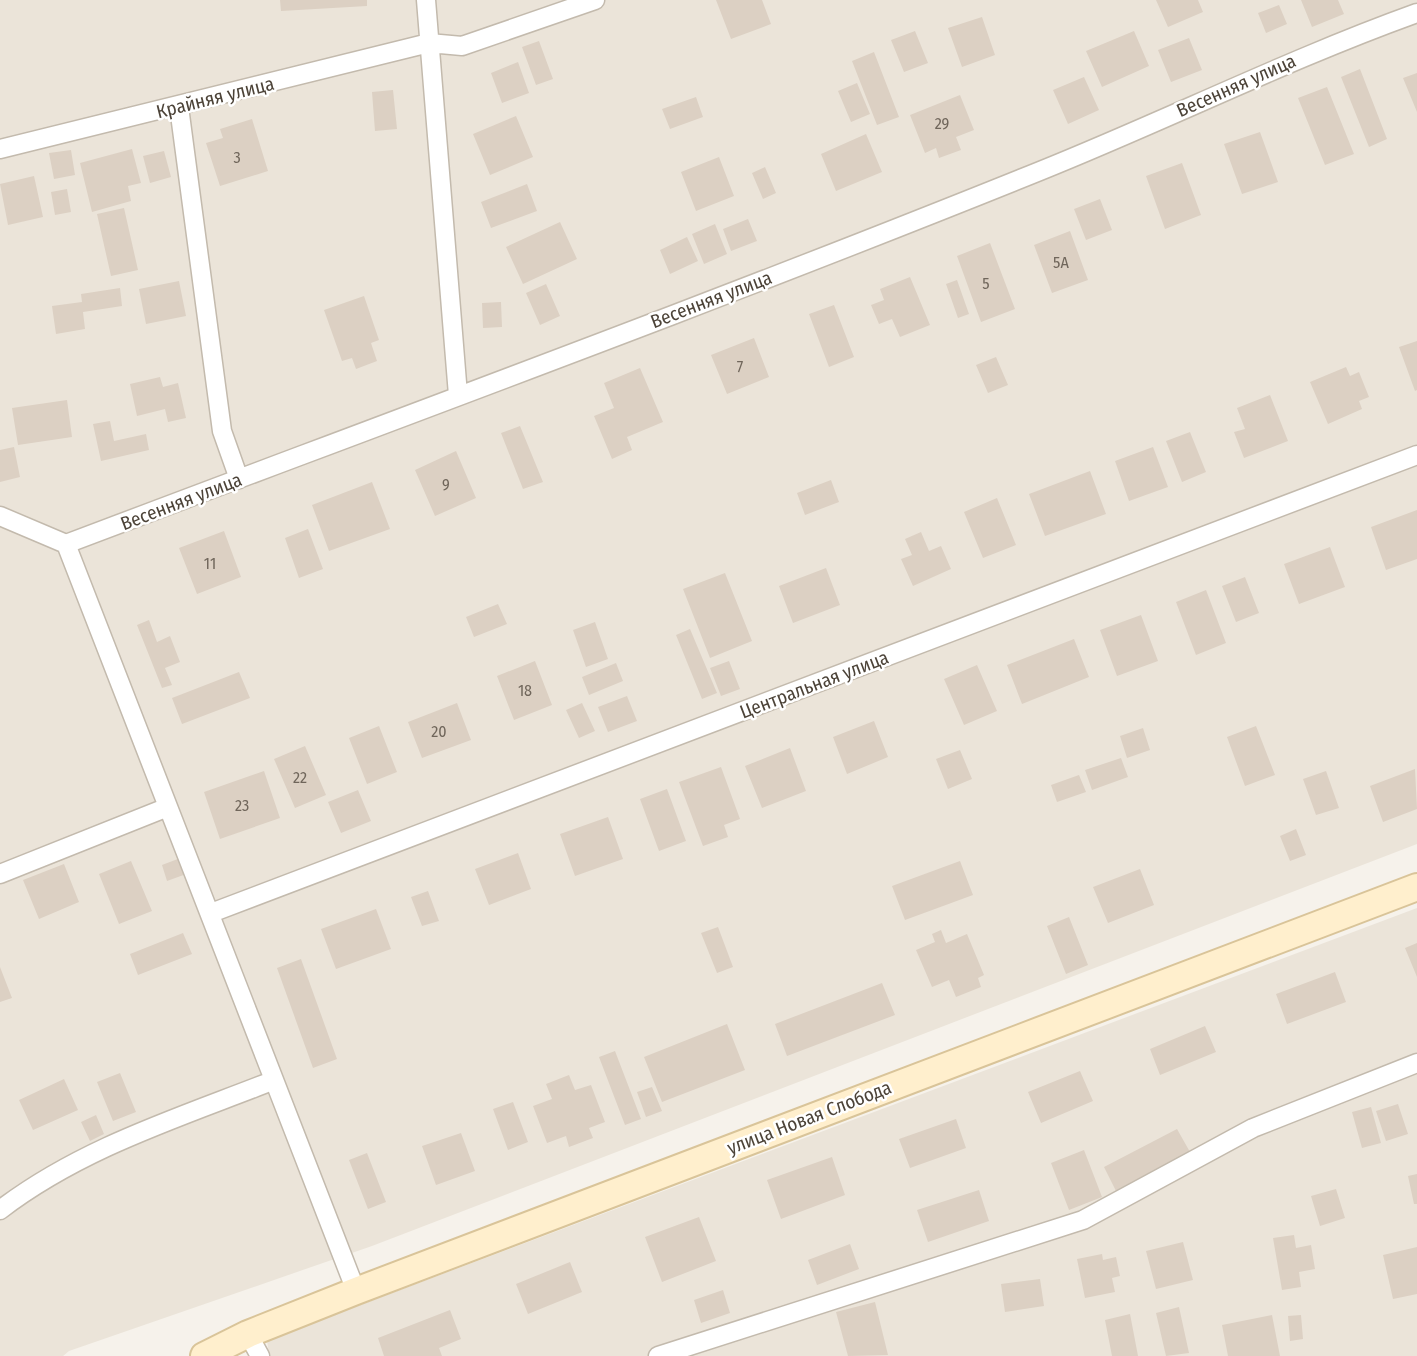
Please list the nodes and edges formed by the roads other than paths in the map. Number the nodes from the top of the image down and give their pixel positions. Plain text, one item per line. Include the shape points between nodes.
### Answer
1 (425, 0) edge
2 (595, 0) edge
3 (1417, 13) edge
4 (429, 43) junction
5 (179, 107) junction
6 (0, 149) edge
7 (458, 395) junction
8 (1417, 455) edge
9 (239, 479) junction
10 (0, 516) edge
11 (66, 544) junction
12 (168, 807) junction
13 (0, 874) edge
14 (1417, 887) edge
15 (211, 913) junction
16 (1417, 1063) edge
17 (272, 1081) junction
18 (0, 1210) edge
19 (356, 1291) junction
20 (254, 1345) edge
21 (204, 1356) edge
22 (658, 1356) edge

1 - 4 street
2 - 4 street, Крайняя улица via 462,46
3 - 7 street, Весенняя улица via 1331,44 1043,170
4 - 5 street, Крайняя улица
4 - 7 street
5 - 6 street, Крайняя улица
5 - 9 street via 222,431
7 - 9 street, Весенняя улица
8 - 15 street, Центральная улица
9 - 11 street, Весенняя улица
10 - 11 street
11 - 12 street
12 - 13 street
12 - 15 street
14 - 19 street, улица Новая Слобода
15 - 17 street
16 - 22 street via 1253,1128 1083,1220
17 - 18 street via 95,1150
17 - 19 street
19 - 20 street, улица Новая Слобода
20 - 21 street, улица Новая Слобода

